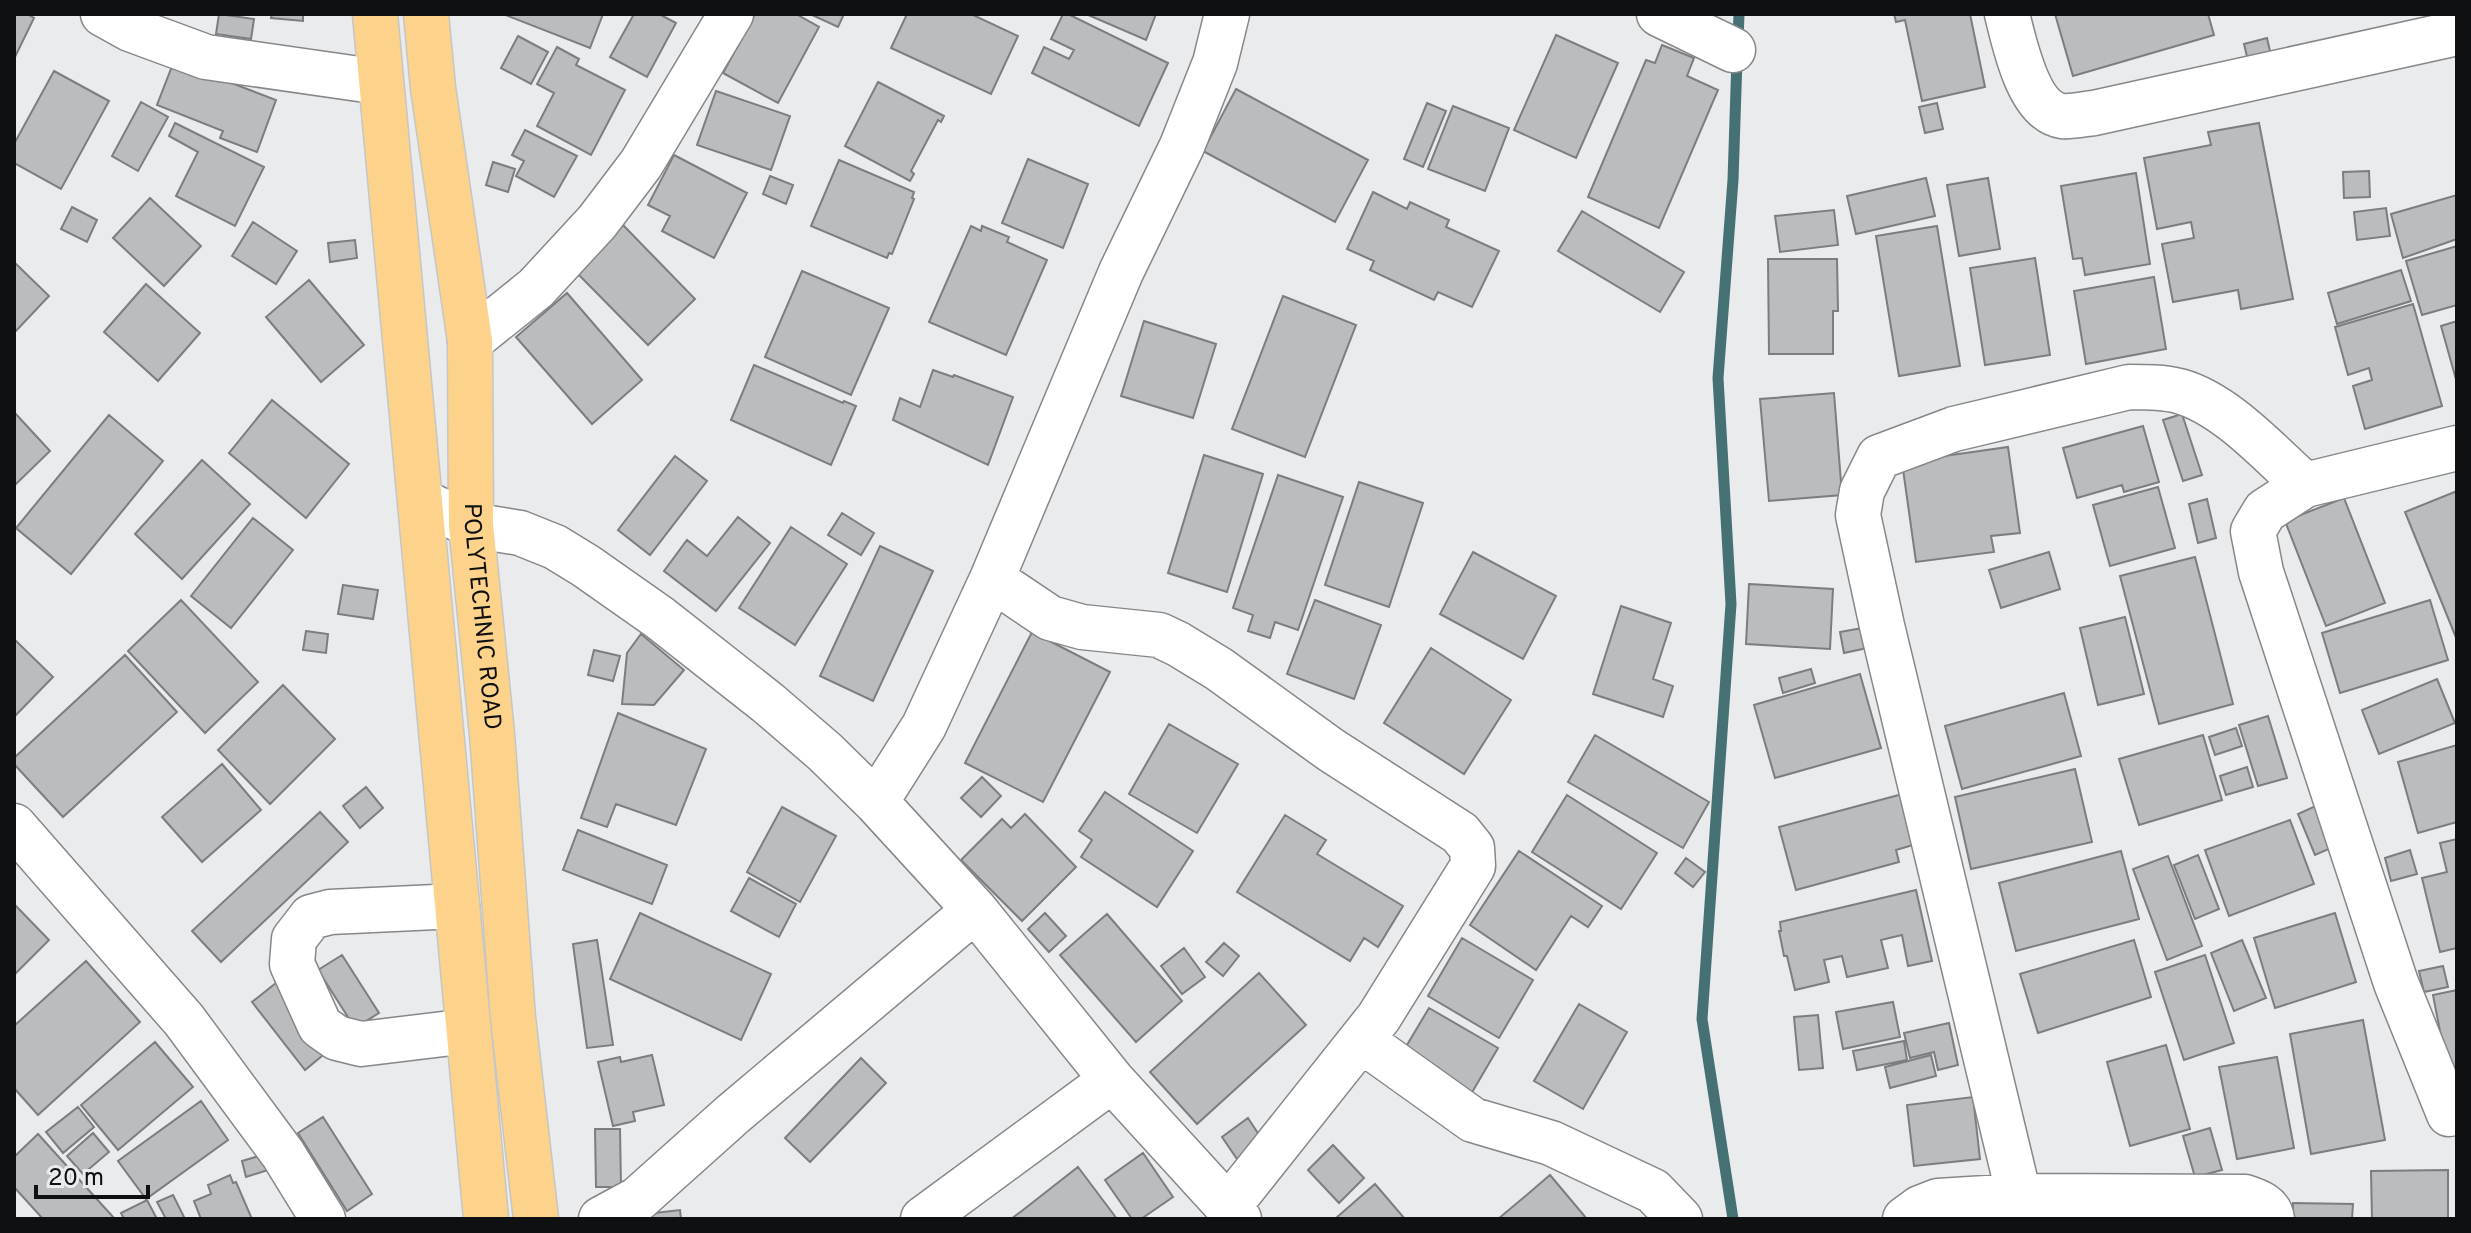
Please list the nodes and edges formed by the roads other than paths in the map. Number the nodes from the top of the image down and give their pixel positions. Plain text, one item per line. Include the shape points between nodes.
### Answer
1 (103, 14) edge
2 (375, 14) edge
3 (426, 14) edge
4 (731, 14) edge
5 (1227, 14) edge
6 (1659, 14) edge
7 (2007, 14) edge
8 (2457, 33) edge
9 (1733, 50) dead end
10 (380, 82) junction
11 (470, 341) junction
12 (2457, 448) edge
13 (2305, 485) junction
14 (421, 501) junction
15 (471, 525) junction
16 (992, 579) junction
17 (876, 802) junction
18 (14, 826) edge
19 (457, 906) junction
20 (975, 910) junction
21 (468, 1031) junction
22 (1361, 1040) junction
23 (1112, 1080) junction
24 (2449, 1114) dead end
25 (2019, 1196) junction
26 (1234, 1213) edge
27 (323, 1219) edge
28 (486, 1219) edge
29 (536, 1219) edge
30 (601, 1219) edge
31 (923, 1219) edge
32 (1680, 1219) edge
33 (1905, 1219) edge
34 (2272, 1219) edge

1 - 10 street via 206,57
2 - 10 main road
3 - 11 main road, POLYTECHNIC ROAD
4 - 11 street via 641,164 597,222 536,288
5 - 16 street via 1215,63 1182,146 1121,272
6 - 9 street
7 - 8 street via 2029,85 2040,103 2060,116 2094,113
10 - 14 main road
11 - 15 main road, POLYTECHNIC ROAD
12 - 13 street
13 - 24 street via 2265,511 2253,531 2261,572 2396,983
13 - 25 street via 2223,412 2182,392 2129,387 1954,429 1879,457 1862,491 1858,515 1882,626
14 - 15 street
14 - 19 main road
15 - 17 street via 520,533 586,566 768,703
15 - 29 main road, POLYTECHNIC ROAD via 513,1018
16 - 17 street via 924,726
16 - 22 street via 1050,618 1159,635 1178,644 1460,833 1472,848 1473,866
17 - 20 street
18 - 27 street via 184,1020 283,1154
19 - 21 main road
19 - 21 street via 311,917 294,939 292,964 320,1026 337,1038 361,1044
20 - 23 street
20 - 30 street via 638,1199
21 - 28 main road
22 - 26 street
22 - 32 street via 1473,1120 1551,1143 1653,1191
23 - 26 street
23 - 31 street
25 - 33 street via 1938,1201
25 - 34 street via 2245,1197 2263,1203

